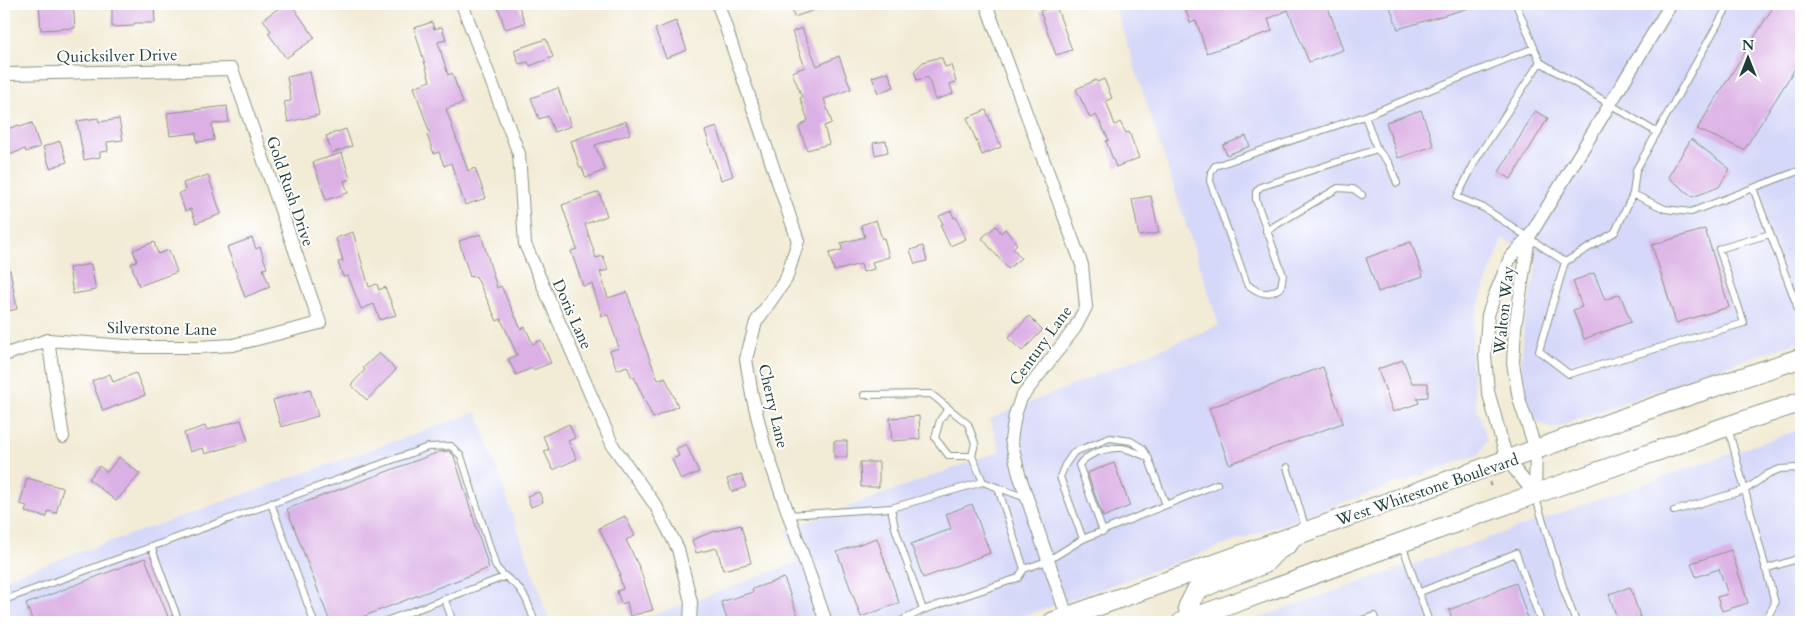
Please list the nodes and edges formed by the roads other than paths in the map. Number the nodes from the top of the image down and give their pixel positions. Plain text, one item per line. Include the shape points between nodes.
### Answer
1 (462, 4) edge
2 (718, 4) edge
3 (986, 4) edge
4 (1516, 4) edge
5 (1671, 4) edge
6 (1729, 4) edge
7 (1534, 48) junction
8 (1540, 62) junction
9 (232, 69) joint
10 (4, 76) edge
11 (1610, 104) junction
12 (1366, 116) junction
13 (1656, 132) junction
14 (1377, 149) junction
15 (1801, 170) edge
16 (1397, 183) dead end
17 (1753, 188) junction
18 (1633, 194) junction
19 (1362, 195) dead end
20 (1266, 231) junction
21 (1770, 234) junction
22 (1529, 237) junction
23 (1565, 262) junction
24 (1801, 322) edge
25 (320, 323) joint
26 (48, 340) junction
27 (4, 355) edge
28 (1801, 358) edge
29 (864, 395) dead end
30 (1801, 402) edge
31 (948, 409) junction
32 (1728, 426) junction
33 (63, 437) dead end
34 (1536, 450) junction
35 (972, 456) junction
36 (1148, 457) junction
37 (1507, 460) junction
38 (1287, 467) dead end
39 (1801, 473) edge
40 (983, 482) junction
41 (1217, 484) dead end
42 (998, 488) junction
43 (1745, 490) junction
44 (1535, 494) junction
45 (1026, 498) junction
46 (271, 503) junction
47 (1166, 505) junction
48 (891, 508) junction
49 (1674, 510) dead end
50 (789, 515) junction
51 (1306, 530) junction
52 (1104, 532) junction
53 (1083, 539) junction
54 (1401, 543) junction
55 (151, 546) junction
56 (1801, 555) edge
57 (1048, 561) junction
58 (1024, 569) junction
59 (1766, 569) junction
60 (504, 577) junction
61 (1418, 593) junction
62 (4, 600) edge
63 (445, 600) junction
64 (923, 610) junction
65 (1063, 620) edge
66 (1188, 621) edge
67 (179, 622) edge
68 (314, 622) edge
69 (383, 622) edge
70 (453, 622) edge
71 (535, 622) edge
72 (690, 622) edge
73 (826, 622) edge
74 (899, 622) edge
75 (1356, 622) edge
76 (1376, 622) edge
77 (1429, 622) edge
78 (1541, 622) edge
79 (1576, 622) edge
80 (1765, 622) edge

1 - 72 street, Doris Lane via 519,154 524,244 613,446 656,506 678,549 691,602
2 - 50 street, Cherry Lane via 798,241 786,279 756,322 746,359 764,444
3 - 45 street, Century Lane via 1082,265 1086,308 1075,328 1022,398 1015,415 1011,440
4 - 7 lane
5 - 11 street, Walton Way
6 - 13 lane
7 - 8 lane
7 - 12 lane
8 - 11 lane
8 - 22 lane via 1478,158 1457,197 1484,208
9 - 10 street, Quicksilver Drive
9 - 25 street, Gold Rush Drive
11 - 13 lane
11 - 22 street, Walton Way
12 - 14 lane
12 - 20 lane via 1216,166 1210,181 1214,194 1247,284 1262,293 1276,291 1283,281
13 - 18 lane via 1636,170
14 - 16 lane via 1389,162
14 - 20 lane via 1260,187 1256,200
15 - 17 lane
17 - 18 lane via 1691,212 1665,209
17 - 21 lane
18 - 23 lane via 1615,232
19 - 20 lane via 1353,189 1338,188
21 - 23 lane via 1719,249 1744,323 1568,374 1538,351
21 - 24 lane
22 - 23 lane
22 - 34 street, Walton Way via 1513,363 1519,400
22 - 37 street, Walton Way via 1510,258 1488,314 1485,355 1488,391
25 - 26 street, Silverstone Lane via 233,345 199,348
26 - 27 street, Silverstone Lane
26 - 33 street
28 - 34 main road, West Whitestone Boulevard
29 - 31 lane via 931,394
30 - 32 main road
31 - 35 lane via 968,424 975,443
31 - 35 lane via 940,420 935,438 949,456
32 - 43 lane
32 - 44 main road
34 - 37 main road, West Whitestone Boulevard
34 - 44 street, Walton Way
35 - 40 lane
36 - 47 lane
36 - 52 lane via 1120,448 1094,454 1078,465
36 - 53 lane via 1131,441 1110,438 1074,452 1060,477
37 - 44 street, Walton Way
37 - 51 main road, West Whitestone Boulevard
38 - 51 lane
39 - 43 lane via 1795,468 1780,469
40 - 42 lane
40 - 48 lane
41 - 47 lane
42 - 45 lane
42 - 58 lane
43 - 49 lane
43 - 59 lane
44 - 54 main road
44 - 79 lane
45 - 57 street, Century Lane
46 - 55 lane
46 - 60 lane via 428,447 451,446 461,456 496,567
46 - 68 lane
47 - 52 lane
48 - 50 lane
48 - 64 lane
50 - 73 street, Cherry Lane
51 - 65 main road, West Whitestone Boulevard
51 - 66 main road via 1264,564 1196,591 1188,607
52 - 53 lane
53 - 57 lane
54 - 61 lane
54 - 66 main road
55 - 62 lane
55 - 67 lane
56 - 59 lane
57 - 58 lane
57 - 65 street, Century Lane
58 - 64 lane via 1018,578
59 - 80 lane via 1775,603
60 - 63 lane
60 - 71 lane via 524,595
61 - 77 lane
61 - 78 lane via 1516,554
63 - 69 lane
63 - 70 lane
64 - 74 lane
75 - 76 lane via 1374,616

